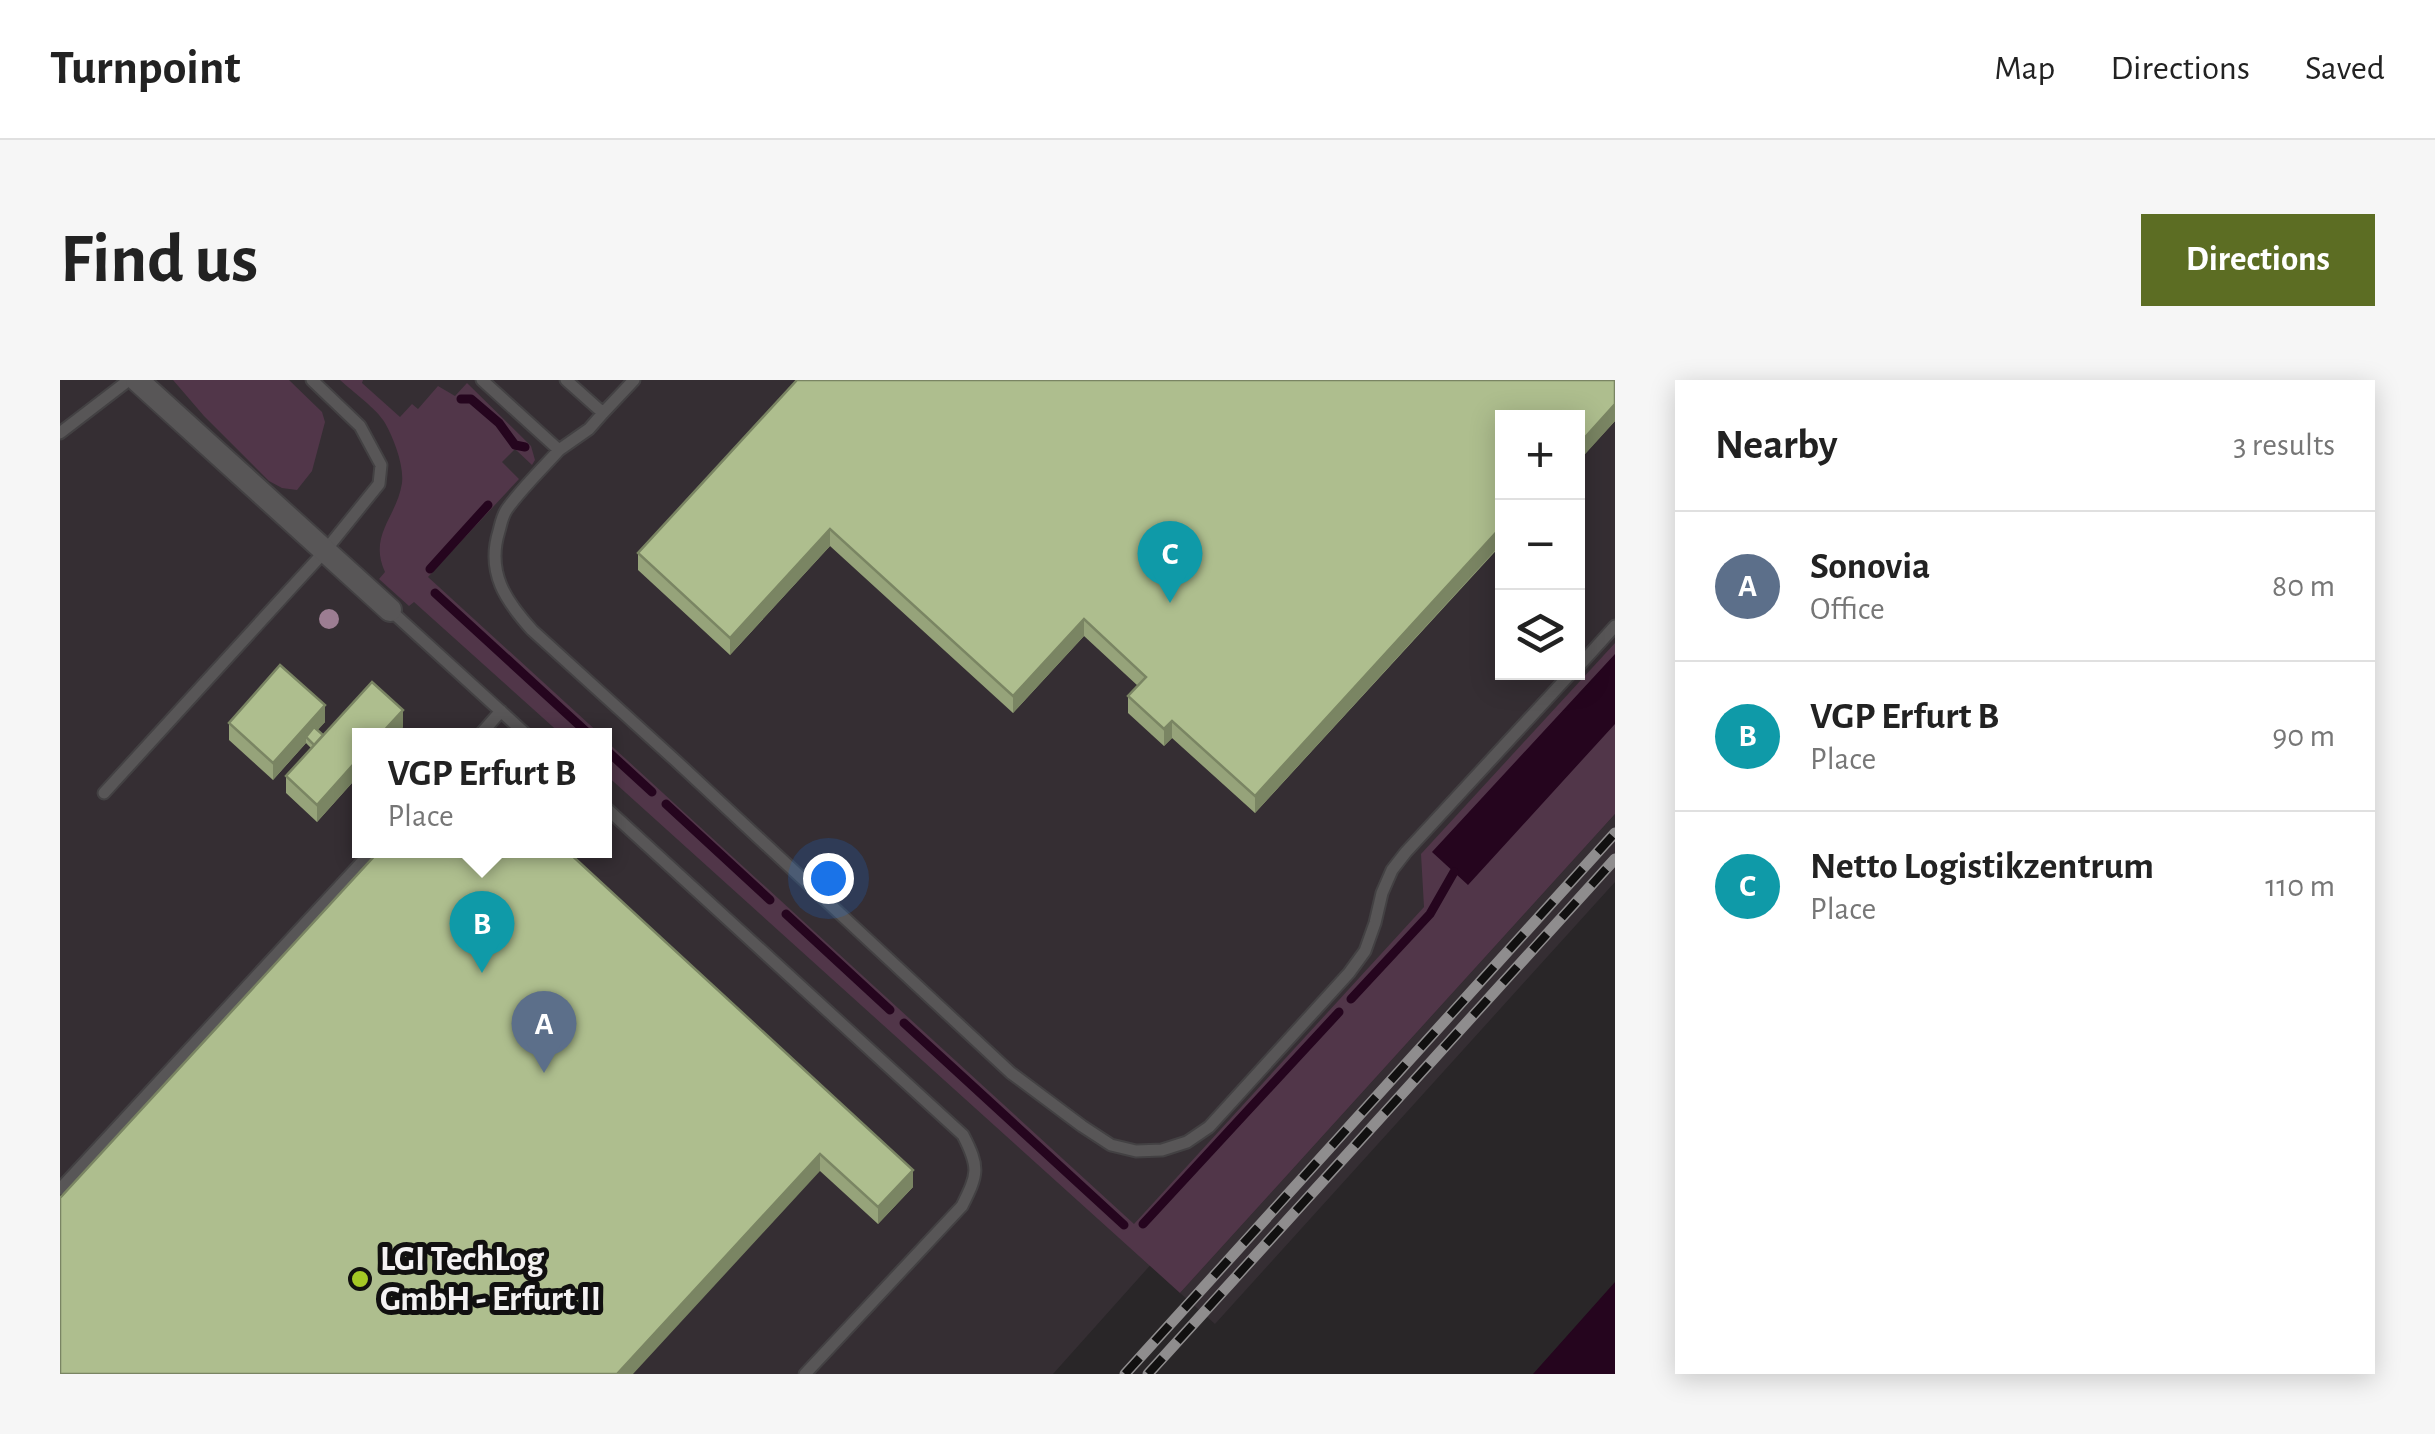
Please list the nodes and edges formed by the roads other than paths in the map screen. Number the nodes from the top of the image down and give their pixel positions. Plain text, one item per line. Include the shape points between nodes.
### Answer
1 (129, 380) edge
2 (137, 380) edge
3 (312, 380) edge
4 (482, 380) edge
5 (566, 380) edge
6 (634, 380) edge
7 (603, 414) junction
8 (60, 433) edge
9 (559, 450) junction
10 (325, 551) junction
11 (390, 610) joint
12 (1615, 626) edge
13 (1585, 659) edge
14 (1565, 680) edge
15 (501, 711) junction
16 (486, 728) edge
17 (519, 728) edge
18 (104, 793) dead end
19 (612, 813) edge
20 (366, 858) edge
21 (60, 1189) edge
22 (805, 1374) edge

1 - 8 lane
2 - 10 street
3 - 10 lane via 360,426 381,464 379,484
4 - 9 lane
5 - 7 lane
6 - 7 lane
7 - 9 lane
9 - 14 lane via 504,512 495,562 511,606 1011,1073 1111,1145 1162,1150 1209,1128 1365,951 1382,892 1406,852
10 - 11 street
10 - 18 lane
11 - 15 lane
12 - 13 lane
15 - 16 lane
15 - 17 lane
19 - 22 lane via 963,1135 975,1158 974,1183 962,1206
20 - 21 lane

